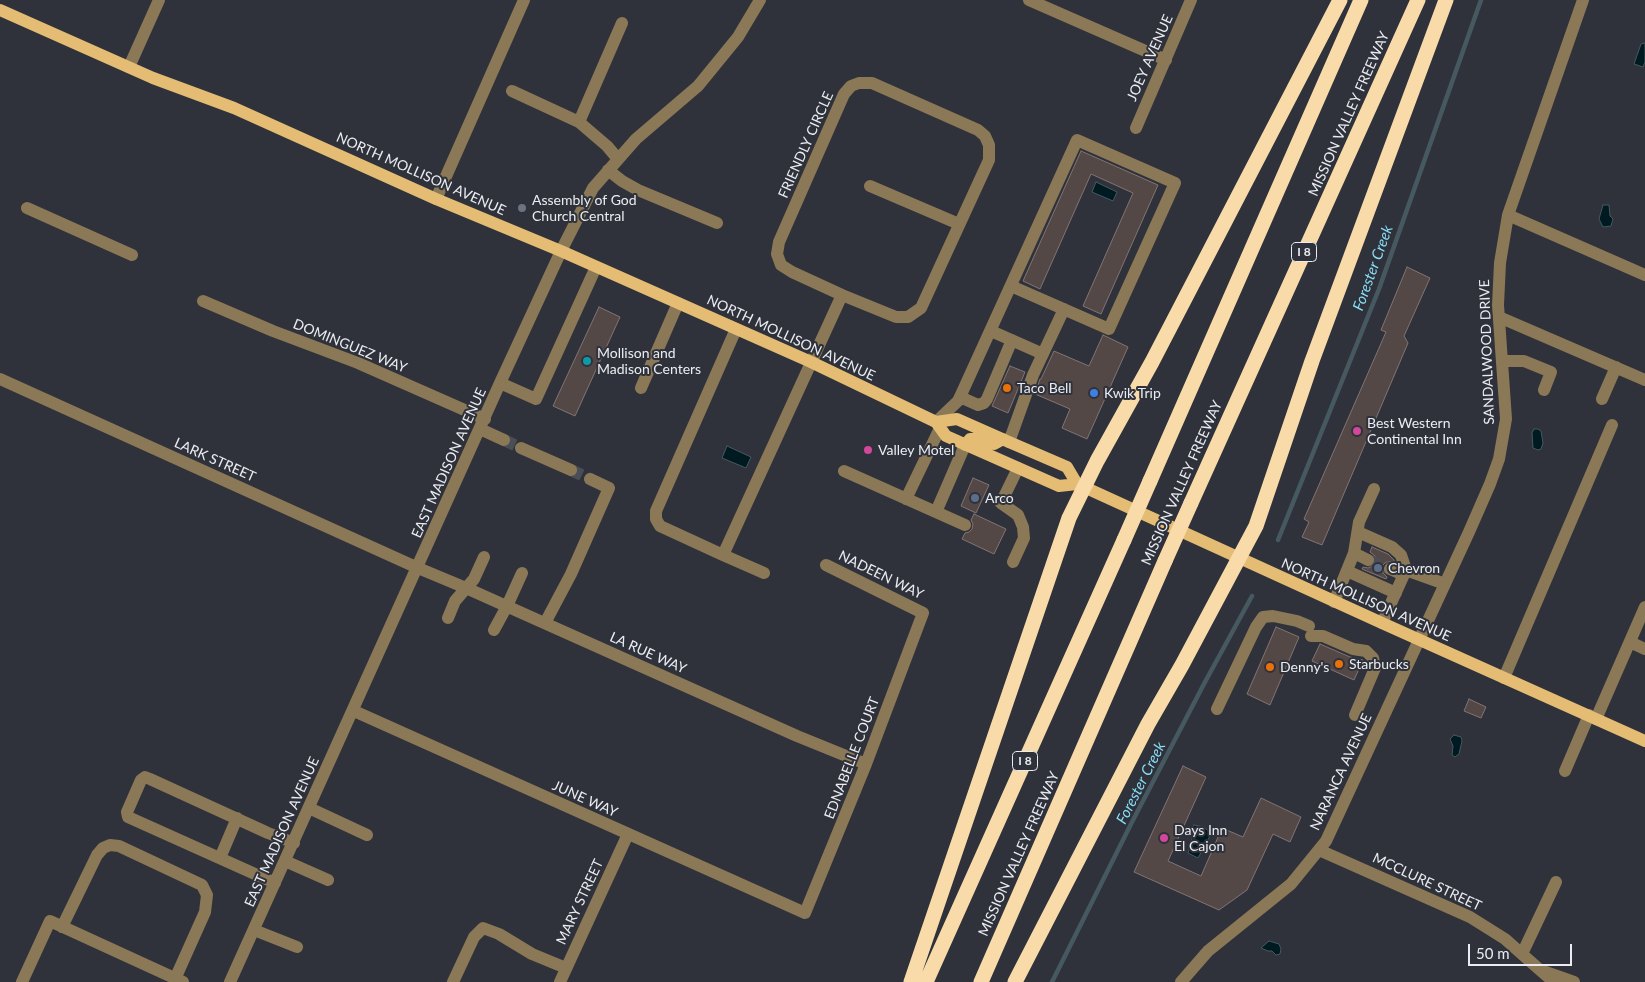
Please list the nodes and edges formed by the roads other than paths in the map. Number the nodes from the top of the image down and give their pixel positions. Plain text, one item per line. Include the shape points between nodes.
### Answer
1 (159, 0) edge
2 (524, 0) edge
3 (760, 0) edge
4 (1029, 0) edge
5 (1192, 0) edge
6 (1340, 0) edge
7 (1360, 0) edge
8 (1418, 0) edge
9 (1446, 0) edge
10 (1583, 0) edge
11 (0, 10) edge
12 (622, 23) dead end
13 (1166, 60) junction
14 (129, 67) junction
15 (512, 92) dead end
16 (580, 122) junction
17 (1136, 128) dead end
18 (618, 158) junction
19 (608, 170) junction
20 (870, 186) dead end
21 (436, 199) junction
22 (26, 208) dead end
23 (1508, 215) junction
24 (717, 224) dead end
25 (959, 224) junction
26 (561, 251) junction
27 (132, 255) dead end
28 (596, 267) junction
29 (1645, 276) edge
30 (1011, 286) junction
31 (842, 296) junction
32 (203, 301) dead end
33 (678, 303) junction
34 (1064, 309) junction
35 (1499, 317) junction
36 (736, 330) junction
37 (991, 331) junction
38 (1012, 340) junction
39 (1043, 354) junction
40 (1504, 360) junction
41 (811, 362) junction
42 (1616, 367) junction
43 (0, 379) edge
44 (1645, 380) edge
45 (500, 383) junction
46 (641, 388) dead end
47 (1544, 390) dead end
48 (960, 396) junction
49 (1602, 399) dead end
50 (483, 424) junction
51 (1612, 424) dead end
52 (938, 425) junction
53 (504, 440) tunnel mouth
54 (1006, 441) junction
55 (966, 445) junction
56 (521, 448) tunnel mouth
57 (1018, 468) junction
58 (571, 470) tunnel mouth
59 (844, 471) dead end
60 (590, 479) tunnel mouth
61 (1080, 485) junction
62 (1374, 489) dead end
63 (906, 498) junction
64 (936, 512) junction
65 (965, 525) dead end
66 (1358, 532) junction
67 (1354, 553) junction
68 (723, 555) junction
69 (484, 557) dead end
70 (1238, 558) junction
71 (1368, 560) tunnel mouth
72 (1013, 562) dead end
73 (826, 565) dead end
74 (418, 568) junction
75 (1390, 569) tunnel mouth
76 (1348, 571) junction
77 (522, 573) dead end
78 (764, 573) dead end
79 (1405, 573) junction
80 (1445, 584) junction
81 (466, 588) junction
82 (1396, 593) junction
83 (1334, 602) junction
84 (507, 606) junction
85 (1645, 607) edge
86 (923, 612) joint
87 (448, 618) dead end
88 (545, 623) junction
89 (1382, 623) junction
90 (494, 630) dead end
91 (1418, 640) junction
92 (1630, 642) junction
93 (1645, 649) edge
94 (1504, 678) junction
95 (1217, 709) dead end
96 (354, 711) junction
97 (1355, 715) dead end
98 (1592, 717) junction
99 (1645, 741) edge
100 (866, 764) junction
101 (1565, 771) dead end
102 (309, 808) junction
103 (237, 818) junction
104 (628, 834) junction
105 (367, 835) dead end
106 (294, 842) junction
107 (1319, 850) junction
108 (220, 858) junction
109 (285, 861) junction
110 (328, 880) dead end
111 (1556, 882) dead end
112 (275, 883) junction
113 (805, 913) joint
114 (62, 927) junction
115 (254, 930) junction
116 (297, 947) dead end
117 (1522, 954) junction
118 (1540, 970) junction
119 (564, 978) edge
120 (179, 980) edge
121 (22, 982) edge
122 (230, 982) edge
123 (453, 982) edge
124 (911, 982) edge
125 (926, 982) edge
126 (981, 982) edge
127 (1015, 982) edge
128 (1182, 982) edge
129 (1554, 982) edge
130 (1574, 982) edge

1 - 14 street
2 - 21 street
3 - 18 street, EAST MADISON AVENUE via 738,37 698,86
4 - 13 street
5 - 13 street, JOEY AVENUE
6 - 61 highway via 1152,362 1097,461
7 - 125 highway, I 8, bridge
8 - 126 highway, MISSION VALLEY FREEWAY / I 8, bridge via 1165,561
9 - 70 highway via 1312,361 1256,526
10 - 23 street, SANDALWOOD DRIVE
11 - 14 main road, NORTH MOLLISON AVENUE
12 - 16 street
13 - 17 street, JOEY AVENUE
14 - 21 main road, NORTH MOLLISON AVENUE via 234,108
15 - 16 street
16 - 18 street
18 - 19 street, EAST MADISON AVENUE
19 - 24 street via 638,190
19 - 26 street, EAST MADISON AVENUE via 593,188
20 - 25 street
21 - 26 main road, NORTH MOLLISON AVENUE
22 - 27 street
23 - 29 street
23 - 35 street, SANDALWOOD DRIVE via 1500,263
25 - 31 street, FRIENDLY CIRCLE via 921,308 908,317 896,317
25 - 31 street, FRIENDLY CIRCLE via 989,160 985,136 872,83 851,86 844,94 779,242 777,254 781,265
26 - 28 main road, NORTH MOLLISON AVENUE
26 - 45 street, EAST MADISON AVENUE
28 - 33 main road, NORTH MOLLISON AVENUE
28 - 45 street via 536,399
30 - 34 street
30 - 34 street via 1077,140 1175,182 1109,329
30 - 37 street
31 - 41 street
32 - 50 street, DOMINGUEZ WAY via 358,363
33 - 36 main road, NORTH MOLLISON AVENUE
33 - 46 street
34 - 39 street
35 - 40 street, SANDALWOOD DRIVE
35 - 42 street
36 - 41 main road, NORTH MOLLISON AVENUE
36 - 68 street via 656,511 660,526
37 - 38 street
37 - 48 street
38 - 39 street
38 - 48 street via 984,403 978,404
39 - 54 street
40 - 47 street via 1524,361 1551,372
40 - 80 street, SANDALWOOD DRIVE via 1506,419 1499,459
41 - 52 main road, NORTH MOLLISON AVENUE
41 - 68 street
42 - 44 street
42 - 49 street
43 - 74 street, LARK STREET
45 - 50 street, EAST MADISON AVENUE
48 - 52 street
50 - 53 street, DOMINGUEZ WAY
50 - 74 street, EAST MADISON AVENUE
51 - 94 street
52 - 54 main road, NORTH MOLLISON AVENUE via 956,419
52 - 55 main road, NORTH MOLLISON AVENUE via 946,436
52 - 63 street
54 - 55 main road via 994,444 970,439
54 - 61 main road, NORTH MOLLISON AVENUE via 1067,467
55 - 57 main road, NORTH MOLLISON AVENUE
55 - 64 street
56 - 58 street
57 - 61 main road, NORTH MOLLISON AVENUE via 1059,486
57 - 72 street via 1002,503 1018,514 1023,527 1024,538
59 - 63 street
60 - 88 street via 609,488
61 - 70 main road, NORTH MOLLISON AVENUE
61 - 124 highway
62 - 66 street via 1359,522
63 - 64 street
64 - 65 street
66 - 67 street
66 - 79 street via 1392,547 1401,555
67 - 71 street
67 - 76 street
68 - 78 street
69 - 81 street via 474,580
70 - 83 main road, NORTH MOLLISON AVENUE
70 - 127 highway
73 - 86 street, NADEEN WAY
74 - 81 street, LA RUE WAY
74 - 96 street, EAST MADISON AVENUE
75 - 79 street
76 - 82 street
76 - 83 street
77 - 84 street
79 - 80 street
79 - 82 street
80 - 91 street, SANDALWOOD DRIVE
81 - 84 street, LA RUE WAY
81 - 87 street
82 - 89 street
83 - 89 main road, NORTH MOLLISON AVENUE
84 - 88 street, LA RUE WAY
84 - 90 street
85 - 92 street
86 - 100 street, EDNABELLE COURT
88 - 100 street, LA RUE WAY
89 - 91 main road, NORTH MOLLISON AVENUE
91 - 94 main road, NORTH MOLLISON AVENUE
91 - 107 street, NARANCA AVENUE via 1341,811
92 - 93 street
92 - 98 street
94 - 98 main road, NORTH MOLLISON AVENUE
95 - 97 street via 1256,627 1264,618 1273,616 1297,621 1310,631 1366,651 1373,658 1376,668
96 - 102 street, EAST MADISON AVENUE
96 - 104 street, JUNE WAY
98 - 99 main road, NORTH MOLLISON AVENUE
98 - 101 street
100 - 113 street, EDNABELLE COURT
102 - 105 street
102 - 106 street, EAST MADISON AVENUE
103 - 106 street
103 - 108 street
103 - 108 street via 145,777 127,812 128,817
104 - 113 street, JUNE WAY
104 - 119 street, MARY STREET
106 - 109 street, EAST MADISON AVENUE
107 - 117 street, MCCLURE STREET via 1470,917
107 - 128 street, NARANCA AVENUE via 1290,884 1208,951
108 - 112 street
109 - 110 street
109 - 112 street, EAST MADISON AVENUE
111 - 117 street
112 - 115 street, EAST MADISON AVENUE
114 - 120 street
114 - 120 street via 97,854 110,845 119,846 202,885 207,895 205,912
114 - 121 street via 50,921
115 - 116 street
115 - 122 street, EAST MADISON AVENUE
117 - 118 street, MCCLURE STREET
118 - 129 street, MCCLURE STREET
118 - 130 street
119 - 123 street via 532,954 484,928 474,938

